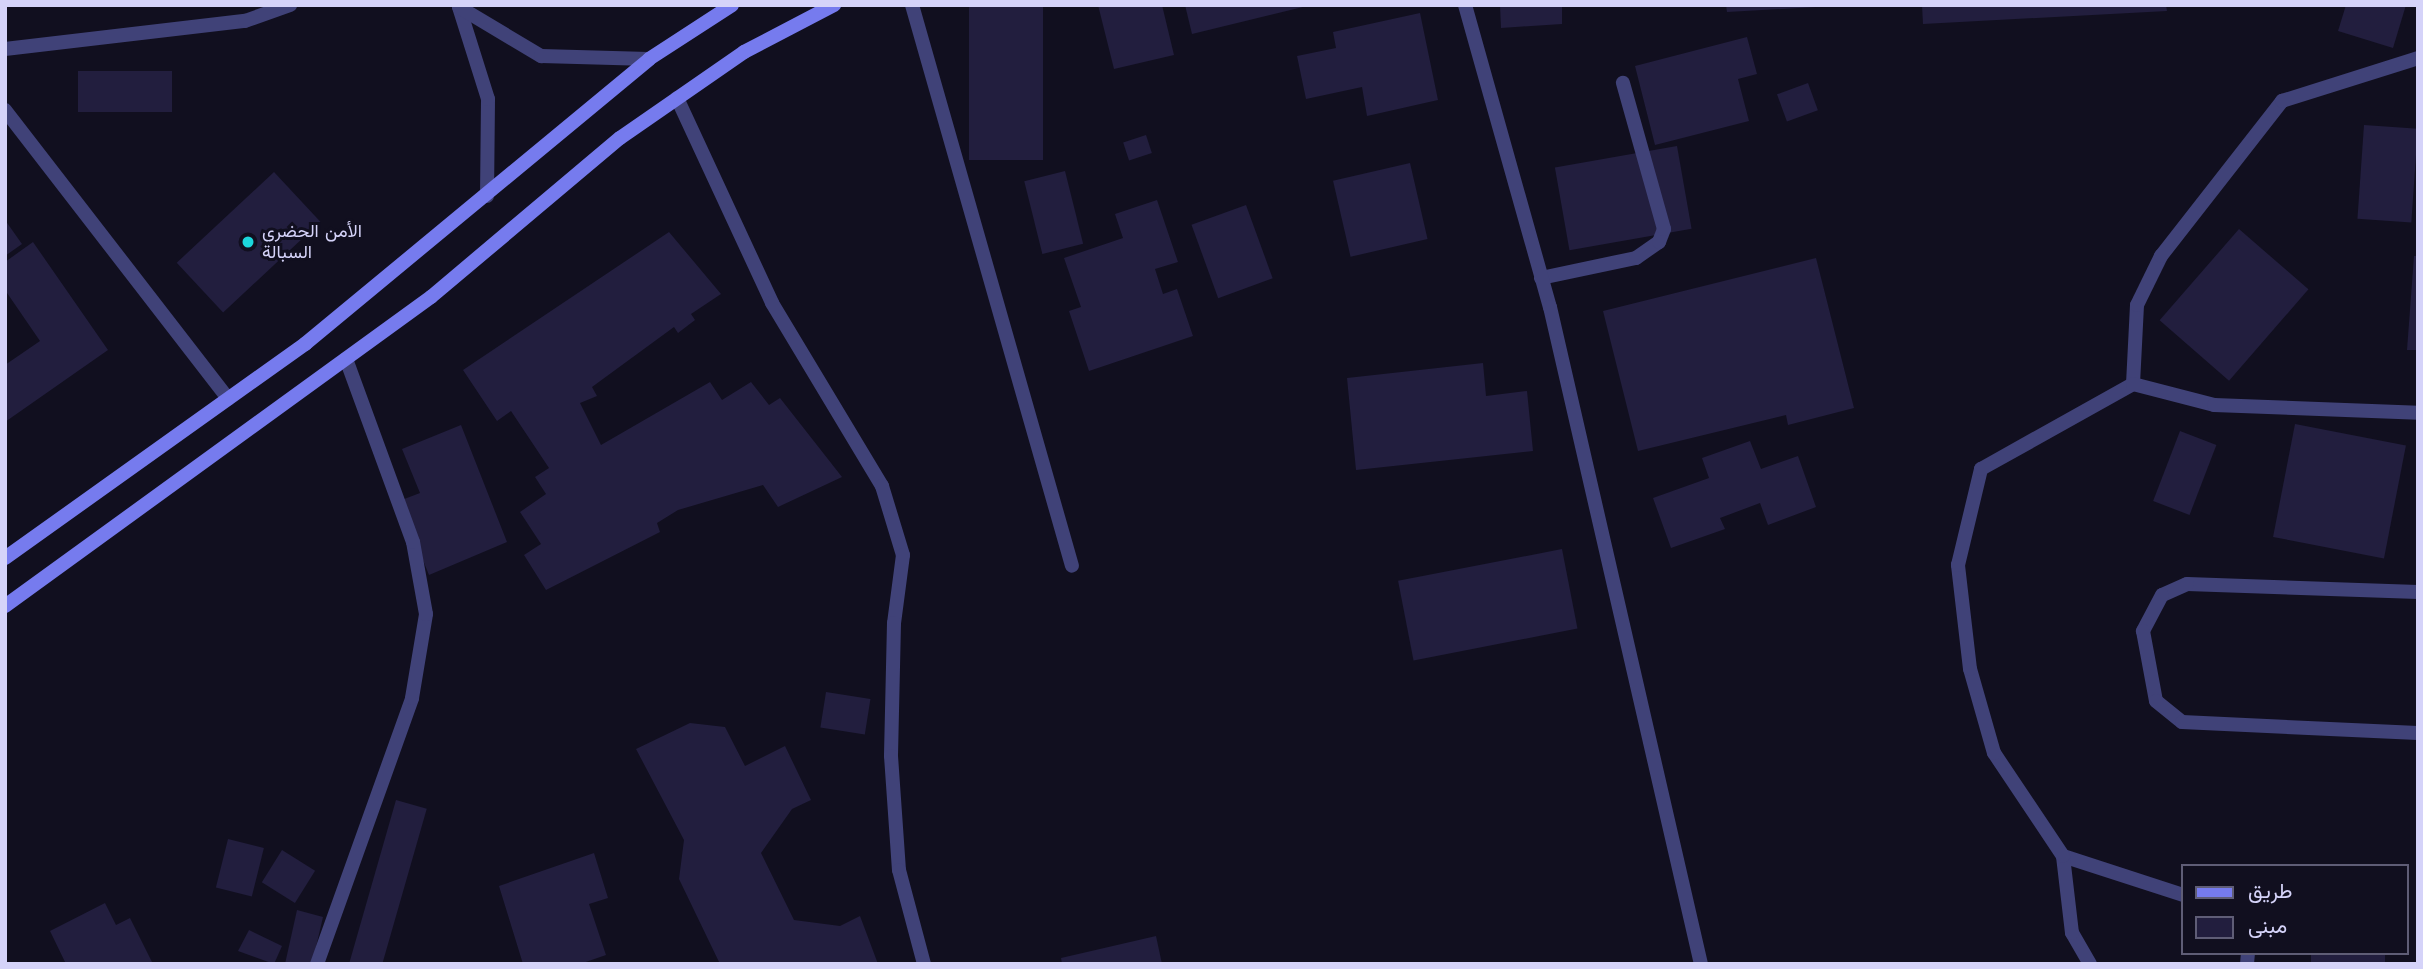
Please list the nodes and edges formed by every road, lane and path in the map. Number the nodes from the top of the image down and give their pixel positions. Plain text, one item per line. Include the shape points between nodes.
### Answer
1 (290, 5) edge
2 (732, 5) edge
3 (834, 5) edge
4 (912, 5) edge
5 (1465, 5) edge
6 (458, 6) edge
7 (5, 49) edge
8 (2418, 58) edge
9 (649, 60) junction
10 (1623, 83) dead end
11 (677, 98) junction
12 (5, 110) edge
13 (487, 196) junction
14 (1541, 278) junction
15 (346, 359) junction
16 (2133, 384) junction
17 (228, 399) junction
18 (2418, 412) edge
19 (5, 558) edge
20 (1072, 566) dead end
21 (2418, 592) edge
22 (5, 606) edge
23 (2418, 733) edge
24 (2063, 856) junction
25 (2182, 895) edge
26 (317, 964) edge
27 (924, 964) edge
28 (1701, 964) edge
29 (2090, 964) edge

1 - 7 street via 245,21
2 - 9 main road
3 - 11 main road via 744,52
4 - 20 street
5 - 14 street
6 - 9 street via 541,56
6 - 13 street via 488,99
8 - 16 street via 2282,101 2161,256 2137,304
9 - 13 main road
10 - 14 street via 1664,229 1659,242 1636,258
11 - 15 main road
11 - 27 street via 772,303 882,486 903,555 894,623 891,756 899,870
12 - 17 street
13 - 17 main road
14 - 28 street
15 - 22 main road
15 - 26 street via 413,542 426,614 412,698
16 - 18 street via 2214,405
16 - 24 street via 1981,469 1958,565 1970,669 1994,754
17 - 19 main road
21 - 23 street via 2187,584 2162,594 2143,631 2156,701 2182,722
24 - 25 street
24 - 29 street via 2072,933

